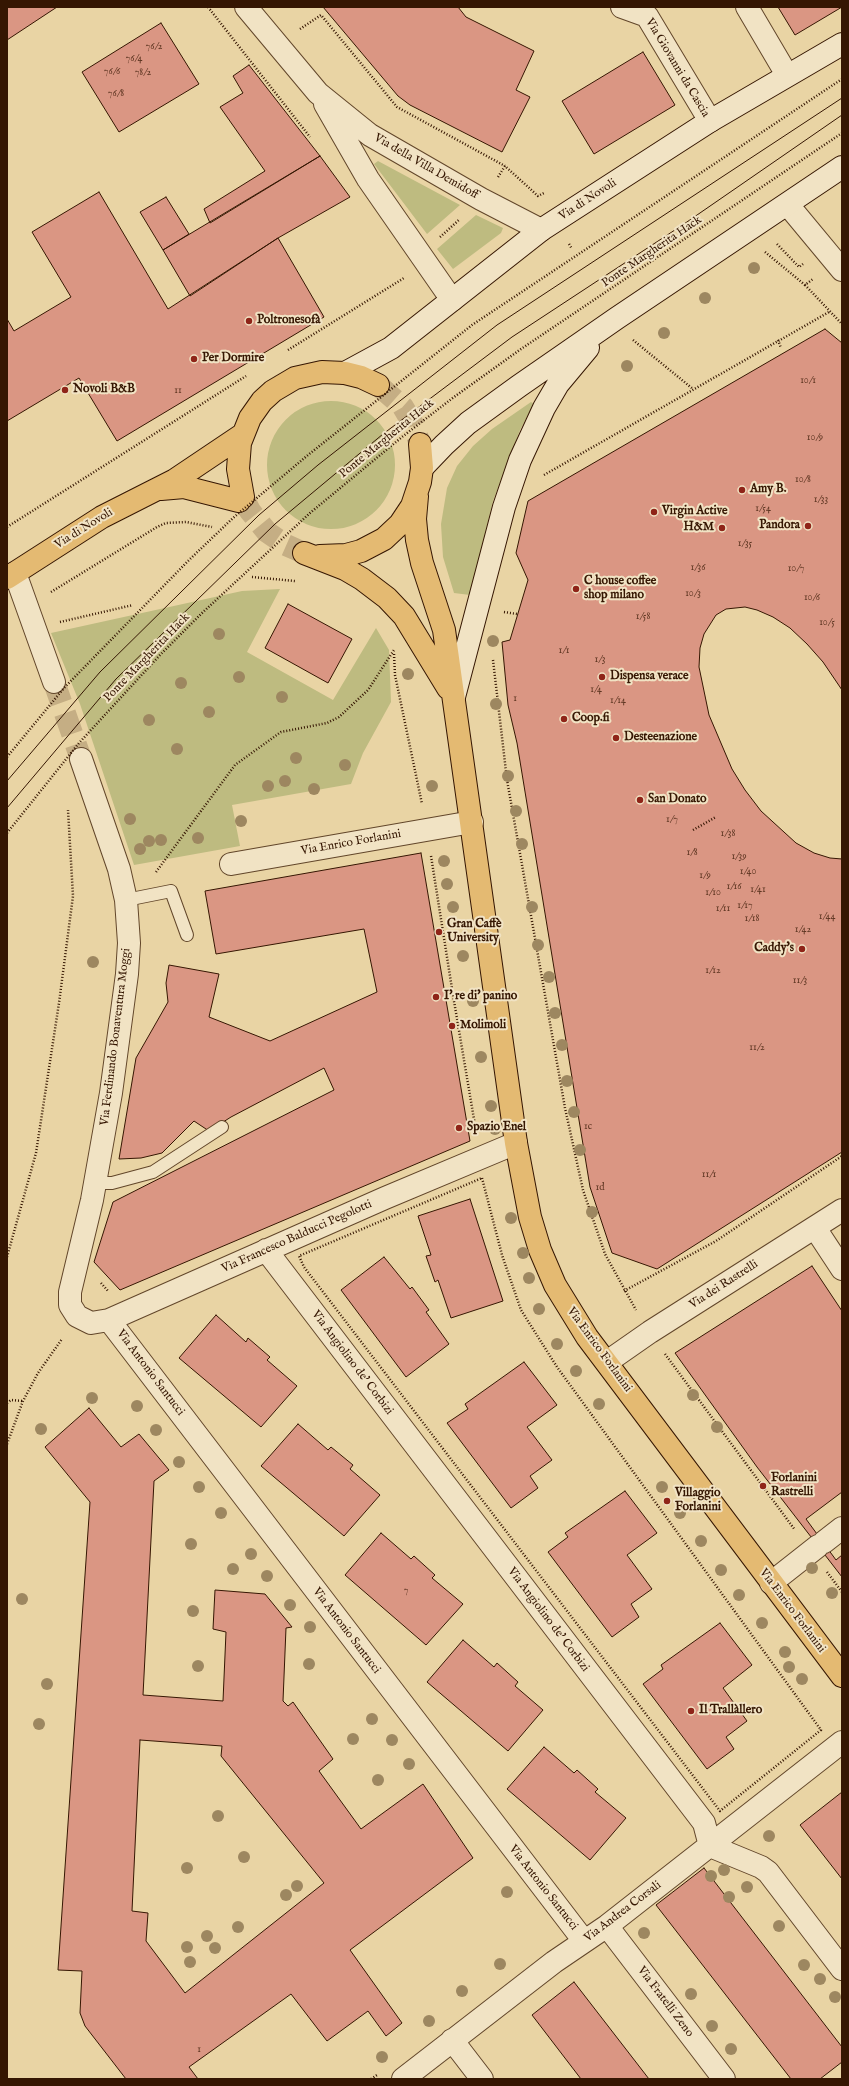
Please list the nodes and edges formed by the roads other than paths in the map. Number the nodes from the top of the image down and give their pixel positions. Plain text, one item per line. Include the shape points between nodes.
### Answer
1 (246, 7) edge
2 (622, 7) edge
3 (747, 7) edge
4 (842, 44) edge
5 (787, 75) junction
6 (318, 93) junction
7 (710, 122) junction
8 (842, 167) edge
9 (788, 205) junction
10 (541, 230) junction
11 (842, 270) edge
12 (452, 300) junction
13 (613, 321) junction
14 (345, 373) junction
15 (378, 385) tunnel mouth
16 (242, 435) junction
17 (420, 444) tunnel mouth
18 (422, 468) junction
19 (156, 490) junction
20 (416, 496) junction
21 (11, 576) edge
22 (54, 682) tunnel mouth
23 (454, 697) junction
24 (81, 759) tunnel mouth
25 (472, 822) junction
26 (231, 864) dead end
27 (126, 900) junction
28 (188, 935) dead end
29 (222, 1127) dead end
30 (516, 1143) junction
31 (96, 1183) junction
32 (842, 1210) edge
33 (815, 1228) junction
34 (266, 1250) junction
35 (842, 1269) edge
36 (78, 1316) joint
37 (109, 1320) junction
38 (607, 1362) junction
39 (842, 1528) edge
40 (771, 1584) junction
41 (842, 1676) edge
42 (842, 1742) edge
43 (710, 1846) junction
44 (607, 1926) junction
45 (584, 1941) junction
46 (842, 1969) edge
47 (452, 2040) junction
48 (403, 2079) edge
49 (482, 2079) edge
50 (724, 2079) edge

1 - 6 street, Via della Villa Demidoff
2 - 7 street, Via Giovanni da Cascia via 647,16
3 - 5 street
4 - 5 street, Via di Novoli
5 - 7 street, Via di Novoli
6 - 10 street, Via della Villa Demidoff via 383,144
6 - 12 street, Via della Villa Demidoff via 368,179
7 - 10 street, Via di Novoli
8 - 9 street
9 - 11 street
9 - 13 street
10 - 12 street, Via di Novoli
12 - 14 street, Via di Novoli via 391,348
13 - 18 street via 468,424
13 - 23 street via 558,384 529,440 504,507
14 - 15 main road, Via di Novoli
14 - 16 main road, Via di Novoli via 313,373 295,378 279,387 256,409
16 - 19 main road, Via di Novoli
16 - 19 main road, Via di Novoli via 238,456 241,499 184,487
17 - 18 main road
18 - 20 main road
19 - 21 main road, Via di Novoli via 102,517
20 - 23 main road, Via Enrico Forlanini via 417,540 444,630
20 - 23 main road, Via Enrico Forlanini via 400,524 378,543 346,555 304,553 345,570 387,598 407,621
21 - 22 street
23 - 25 main road, Via Enrico Forlanini
24 - 27 street, Via Ferdinando Bonaventura Moggi via 106,828
25 - 26 street, Via Enrico Forlanini
25 - 30 main road, Via Enrico Forlanini
27 - 28 lane via 171,891
27 - 31 street, Via Ferdinando Bonaventura Moggi via 129,943 127,974
29 - 31 lane via 153,1172 112,1183
30 - 34 street, Via Francesco Balducci Pegolotti
30 - 38 main road, Via Enrico Forlanini via 530,1217 540,1250 568,1308 586,1337
31 - 36 street, Via Ferdinando Bonaventura Moggi via 70,1292 70,1306
32 - 33 street, Via dei Rastrelli
33 - 35 street
33 - 38 street, Via dei Rastrelli
34 - 37 street, Via Francesco Balducci Pegolotti
34 - 43 street, Via Angiolino de' Corbizi via 704,1823
36 - 37 street, Via Francesco Balducci Pegolotti via 91,1323
37 - 45 street, Via Antonio Santucci
38 - 40 main road, Via Enrico Forlanini
39 - 40 street
40 - 41 main road, Via Enrico Forlanini
42 - 43 street, Via Andrea Corsali
43 - 44 street, Via Andrea Corsali
43 - 46 street via 768,1872
44 - 45 street, Via Andrea Corsali
44 - 50 street, Via Fratelli Zeno
45 - 47 street, Via Andrea Corsali
47 - 48 street, Via Andrea Corsali
47 - 49 street

